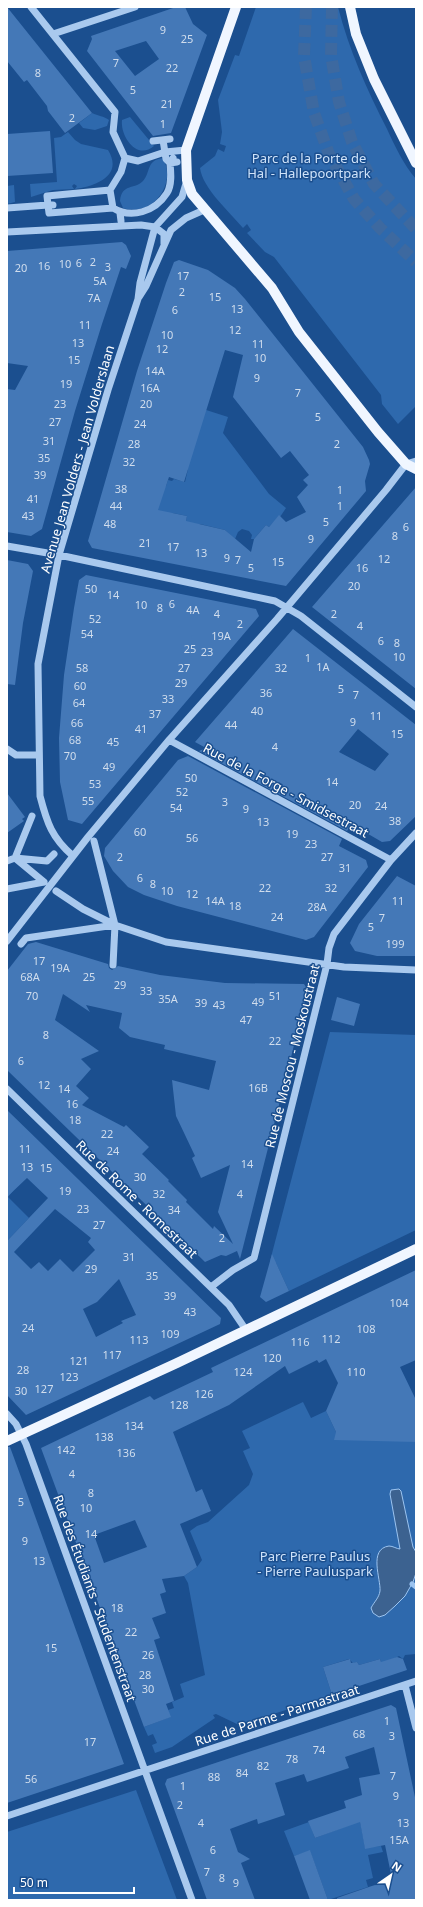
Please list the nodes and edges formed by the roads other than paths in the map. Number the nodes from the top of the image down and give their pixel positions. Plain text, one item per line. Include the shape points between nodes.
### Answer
1 (31, 7) edge
2 (135, 7) edge
3 (236, 7) edge
4 (350, 7) edge
5 (52, 34) junction
6 (153, 141) dead end
7 (186, 150) junction
8 (165, 152) junction
9 (125, 158) junction
10 (416, 163) edge
11 (187, 180) junction
12 (110, 190) junction
13 (51, 205) junction
14 (7, 208) edge
15 (112, 208) junction
16 (204, 210) junction
17 (120, 213) junction
18 (121, 221) dead end
19 (156, 227) junction
20 (7, 232) edge
21 (164, 244) junction
22 (138, 299) junction
23 (416, 461) edge
24 (406, 464) junction
25 (416, 469) edge
26 (7, 546) edge
27 (59, 555) junction
28 (287, 608) junction
29 (416, 707) edge
30 (170, 740) junction
31 (7, 750) edge
32 (39, 755) junction
33 (30, 818) dead end
34 (416, 834) edge
35 (94, 841) dead end
36 (54, 854) dead end
37 (73, 856) junction
38 (16, 858) junction
39 (391, 860) junction
40 (7, 861) edge
41 (7, 889) edge
42 (56, 891) dead end
43 (115, 925) junction
44 (7, 941) edge
45 (21, 944) dead end
46 (327, 964) junction
47 (114, 965) dead end
48 (416, 970) edge
49 (7, 1089) edge
50 (416, 1249) edge
51 (211, 1288) junction
52 (246, 1330) junction
53 (7, 1414) edge
54 (22, 1435) junction
55 (7, 1441) edge
56 (416, 1681) edge
57 (405, 1685) junction
58 (416, 1728) edge
59 (145, 1771) junction
60 (7, 1816) edge
61 (192, 1900) edge

1 - 5 street
2 - 5 street
3 - 7 main road
4 - 10 main road via 356,34 374,79
5 - 9 street via 115,112 113,132
6 - 8 street via 167,139
7 - 8 street
7 - 11 main road
8 - 9 street via 138,161
8 - 17 street via 166,159 174,161 169,195 148,210
9 - 12 street via 121,172
11 - 16 main road via 192,194
11 - 19 street, Avenue Jean Volders - Jean Volderslaan via 182,197
12 - 13 street via 47,196
12 - 15 street
13 - 14 street via 24,203
13 - 15 street via 49,213
15 - 17 street
16 - 21 street, Avenue Jean Volders - Jean Volderslaan via 186,218 172,230
16 - 24 main road via 272,288 299,332
17 - 18 street
19 - 20 street via 141,225
19 - 21 street via 164,234
19 - 22 street, Avenue Jean Volders - Jean Volderslaan
21 - 22 street, Avenue Jean Volders - Jean Volderslaan
22 - 27 street, Avenue Jean Volders - Jean Volderslaan
23 - 24 street
24 - 25 main road
24 - 28 street
26 - 27 street
27 - 28 street via 275,601
27 - 32 street, Avenue Jean Volders - Jean Volderslaan via 38,664
28 - 29 street via 301,616
28 - 30 street
30 - 37 street
30 - 39 street, Rue de la Forge - Smidsestraat
31 - 32 street via 16,755
32 - 37 street, Avenue Jean Volders - Jean Volderslaan via 40,796 45,817 52,833
33 - 38 street
34 - 39 street, Rue de Moscou - Moskoustraat
35 - 43 street
36 - 38 street via 48,861
37 - 44 street
38 - 40 street
38 - 41 street via 44,882
39 - 46 street, Rue de Moscou - Moskoustraat via 334,934
42 - 43 street via 83,909
43 - 45 street via 26,938
43 - 46 street via 166,942
43 - 47 street
46 - 48 street
46 - 51 street, Rue de Moscou - Moskoustraat via 254,1258 233,1270
49 - 51 street, Rue de Rome - Romestraat
50 - 52 main road
51 - 52 street, Rue de Rome - Romestraat via 229,1305
52 - 54 main road
53 - 54 street, Rue des Étudiants - Studentenstraat
54 - 55 main road
54 - 59 street, Rue des Étudiants - Studentenstraat
56 - 57 street, Rue de Parme - Parmastraat
57 - 58 street
57 - 59 street, Rue de Parme - Parmastraat
59 - 60 street, Rue de Parme - Parmastraat
59 - 61 street, Rue des Étudiants - Studentenstraat

